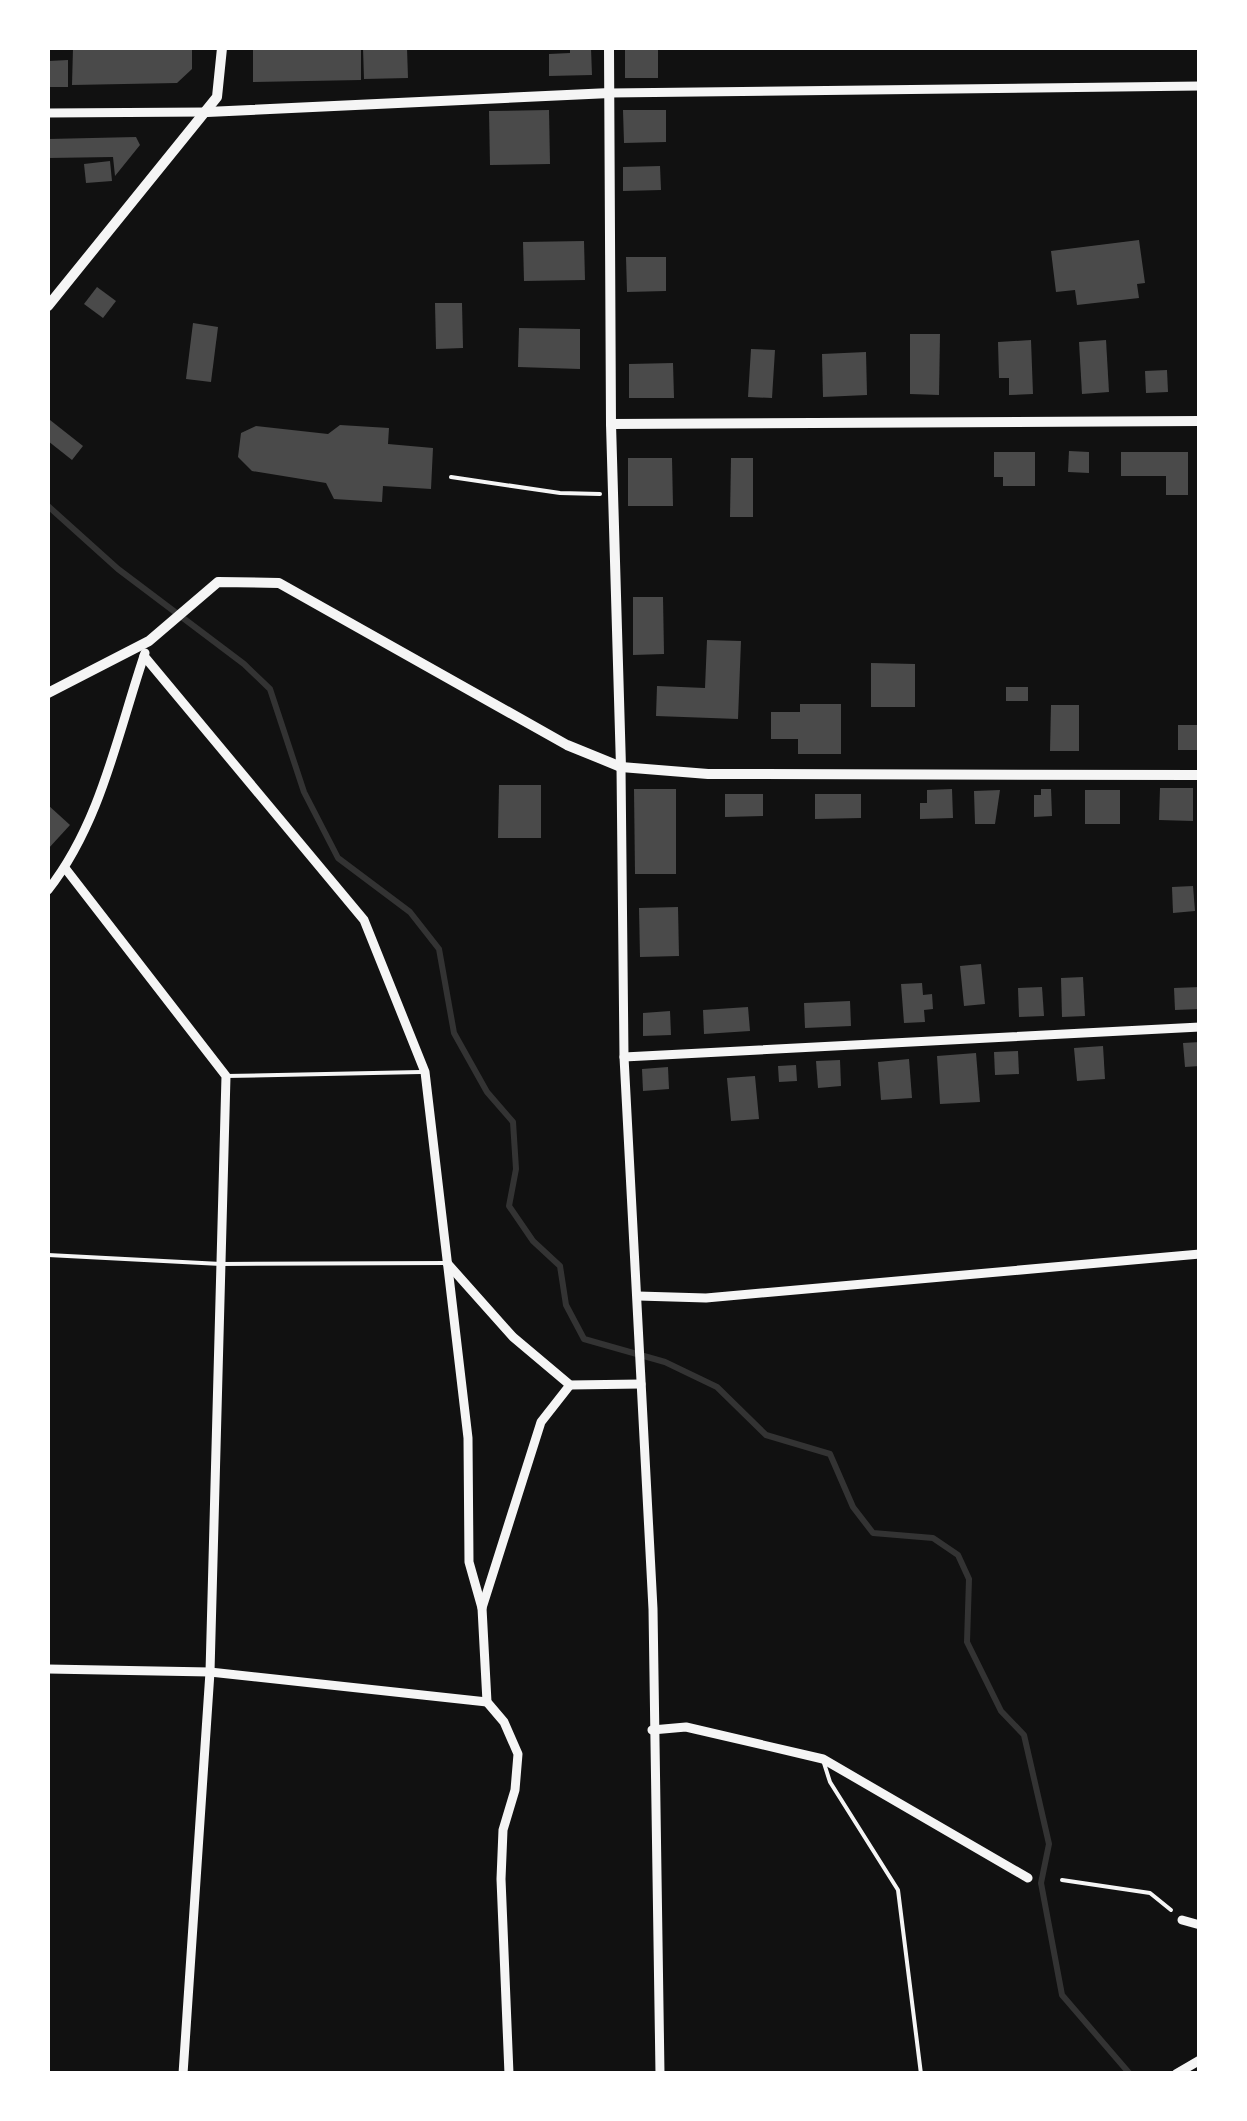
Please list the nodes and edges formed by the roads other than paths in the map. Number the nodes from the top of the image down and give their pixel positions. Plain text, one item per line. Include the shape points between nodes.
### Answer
1 (222, 48) edge
2 (609, 48) edge
3 (1200, 86) edge
4 (610, 93) junction
5 (206, 112) junction
6 (48, 113) edge
7 (48, 306) edge
8 (1200, 422) edge
9 (611, 424) junction
10 (149, 641) junction
11 (144, 656) junction
12 (48, 693) edge
13 (620, 767) junction
14 (1200, 774) edge
15 (64, 868) junction
16 (48, 890) edge
17 (1200, 1027) edge
18 (624, 1057) junction
19 (425, 1072) junction
20 (226, 1076) junction
21 (1200, 1254) edge
22 (48, 1255) edge
23 (447, 1263) junction
24 (221, 1264) junction
25 (638, 1296) junction
26 (641, 1384) junction
27 (570, 1385) junction
28 (482, 1608) junction
29 (48, 1669) edge
30 (210, 1672) junction
31 (488, 1702) junction
32 (652, 1730) junction
33 (822, 1759) junction
34 (1028, 1878) dead end
35 (1182, 1920) road end
36 (1200, 1925) edge
37 (1200, 2060) edge
38 (183, 2074) edge
39 (509, 2074) edge
40 (660, 2074) edge
41 (921, 2074) edge
42 (1176, 2074) edge

1 - 5 street via 221,79
2 - 4 street
3 - 4 street
4 - 5 street
4 - 9 street
5 - 6 street
5 - 7 street
8 - 9 street
9 - 13 street
10 - 11 street
10 - 12 street
10 - 13 street via 218,582 280,584 567,745
11 - 15 street via 108,770
11 - 19 street via 364,920
13 - 14 street via 708,774
13 - 18 street
15 - 16 street
15 - 20 street
17 - 18 street
18 - 25 street
19 - 20 lane
19 - 23 street
20 - 24 street
21 - 25 street via 706,1298
22 - 24 lane
23 - 24 lane
23 - 27 street via 513,1337
23 - 28 street via 468,1438 469,1562
24 - 30 street
25 - 26 street
26 - 27 street
26 - 32 street
27 - 28 street via 541,1422
28 - 31 street
29 - 30 street
30 - 31 street
30 - 38 street
31 - 39 street via 518,1754 501,1879
32 - 33 street via 686,1727
32 - 40 street
33 - 34 street
33 - 41 lane via 898,1890
35 - 36 street
37 - 42 street

